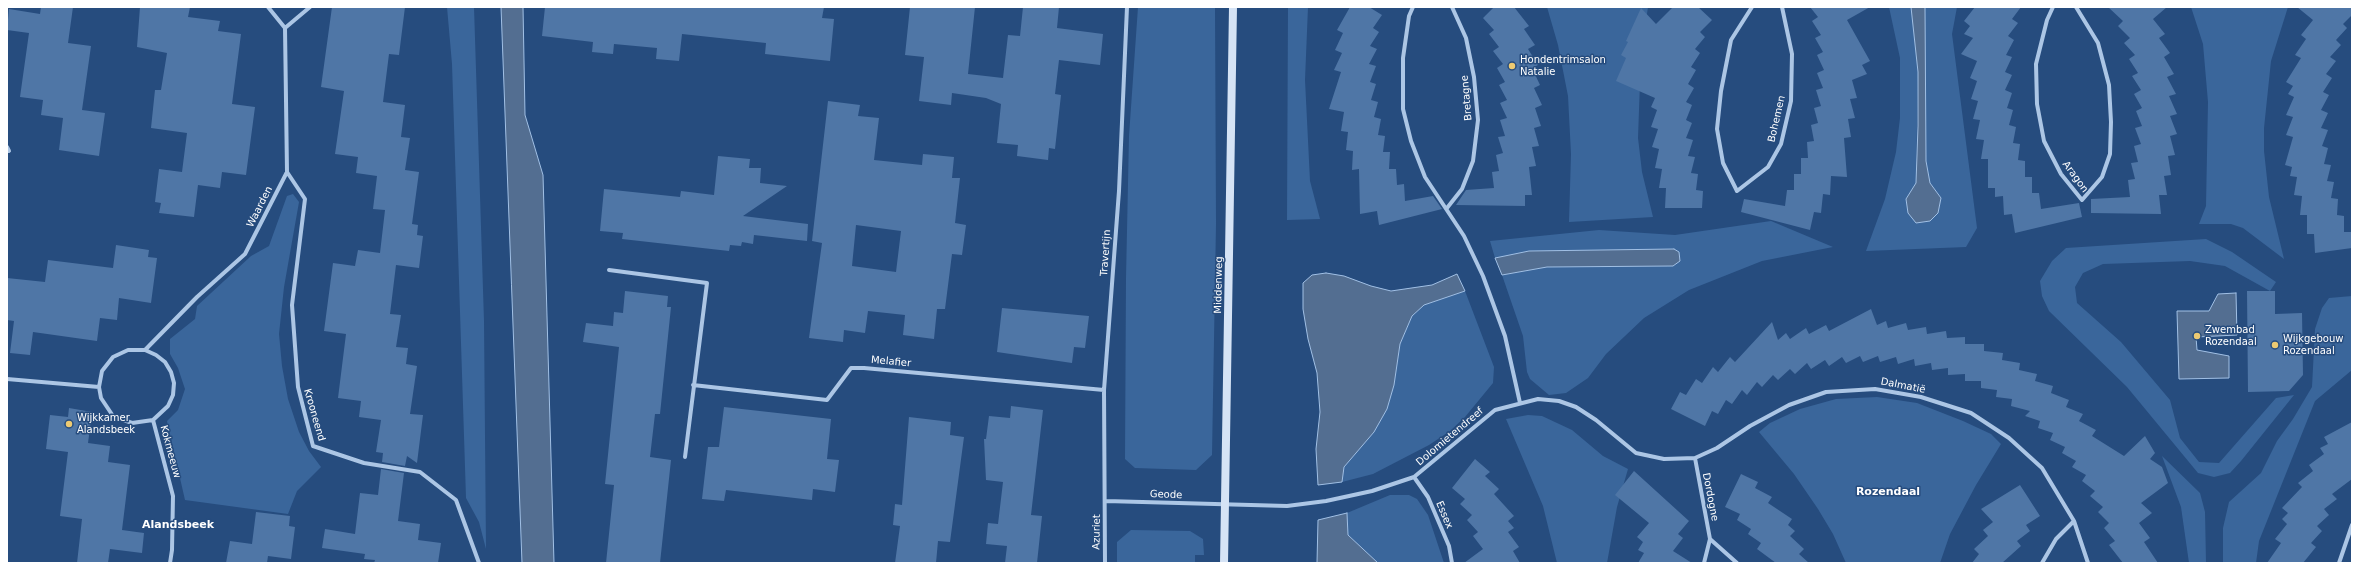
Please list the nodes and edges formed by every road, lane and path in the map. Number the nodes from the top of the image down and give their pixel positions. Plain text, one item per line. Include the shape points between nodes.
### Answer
1 (268, 7) edge
2 (310, 7) edge
3 (1127, 7) edge
4 (1233, 7) edge
5 (1413, 7) edge
6 (1452, 7) edge
7 (1752, 7) edge
8 (1782, 7) edge
9 (2053, 7) edge
10 (2076, 7) edge
11 (285, 28) junction
12 (287, 172) junction
13 (1447, 208) junction
14 (609, 270) dead end
15 (145, 350) junction
16 (7, 379) edge
17 (693, 385) junction
18 (99, 387) junction
19 (1104, 390) junction
20 (1520, 403) junction
21 (154, 420) junction
22 (685, 457) dead end
23 (1695, 458) junction
24 (1414, 477) junction
25 (1106, 501) junction
26 (1225, 505) junction
27 (2074, 521) junction
28 (2352, 525) edge
29 (1710, 539) junction
30 (170, 563) edge
31 (479, 563) edge
32 (1104, 563) edge
33 (1224, 563) edge
34 (1452, 563) edge
35 (1704, 563) edge
36 (1737, 563) edge
37 (2042, 563) edge
38 (2088, 563) edge
39 (2339, 563) edge

1 - 11 street
2 - 11 street
3 - 19 street, Travertijn via 1119,191
4 - 26 main road, Middenweg
5 - 13 street via 1409,16 1404,58 1403,109 1411,141 1425,177
6 - 13 street, Bretagne via 1466,38 1474,77 1478,120 1472,161 1462,189
7 - 8 street, Bohemen via 1731,40 1721,91 1717,130 1723,163 1737,190 1768,167 1783,136 1791,101 1792,54
9 - 10 street, Aragon via 2047,20 2036,64 2037,104 2044,141 2061,174 2082,200 2102,177 2110,154 2111,122 2109,85 2098,43
11 - 12 street, Waarden
12 - 15 street, Waarden via 245,254 197,297
12 - 31 street, Krooneend via 305,199 292,305 298,387 313,446 364,463 420,472 456,500
13 - 20 street via 1483,276 1505,336
14 - 17 street via 707,283
15 - 18 street via 128,350 113,357 102,371
15 - 21 street via 165,362 174,383 173,395 168,406
16 - 18 street
17 - 19 street, Melafier via 827,400 851,368 864,368
17 - 22 street
18 - 21 street, Kokmeeuw via 101,398 113,416 132,424
19 - 25 street, Travertijn
20 - 23 street, Dolomietendreef via 1538,399 1576,407 1636,452 1664,459
20 - 24 street, Dolomietendreef via 1495,410
21 - 30 street, Kokmeeuw via 173,496
23 - 27 street, Dalmatië via 1717,448 1789,405 1826,392 1875,389 1921,397 1971,413 2009,438 2042,468
23 - 29 street, Dordogne
24 - 26 street, Dolomietendreef via 1372,491 1326,501 1288,506
24 - 34 street, Essex via 1428,497 1449,546
25 - 26 street, Geode
25 - 32 street, Azuriet
26 - 33 main road, Middenweg
27 - 37 street via 2056,539
27 - 38 street, Dalmatië
28 - 39 street
29 - 35 street, Dordogne
29 - 36 street

